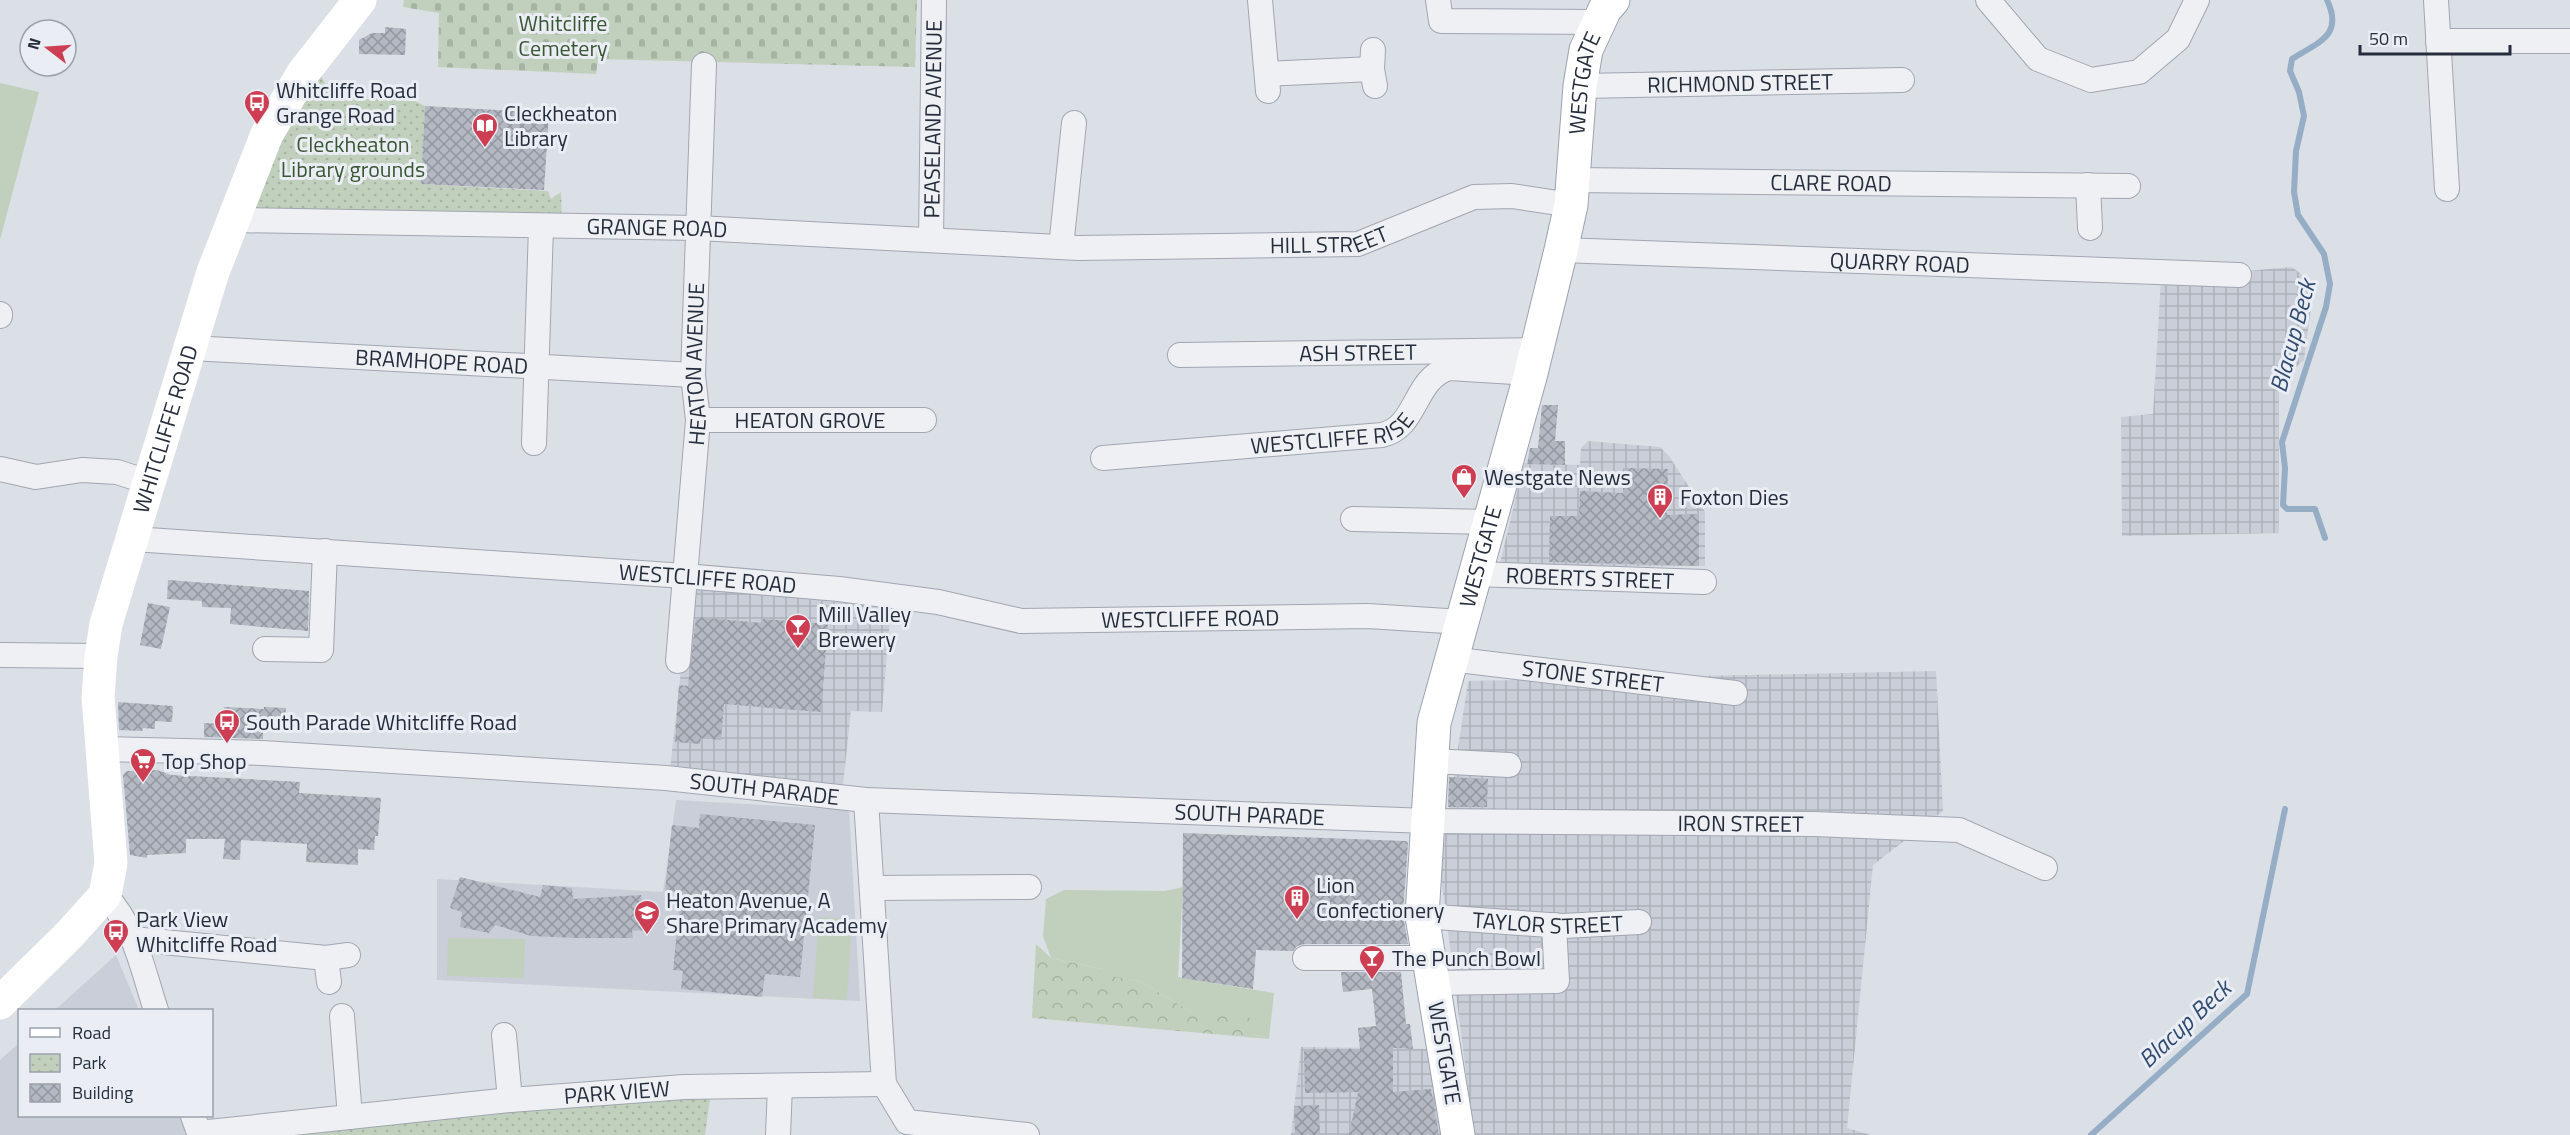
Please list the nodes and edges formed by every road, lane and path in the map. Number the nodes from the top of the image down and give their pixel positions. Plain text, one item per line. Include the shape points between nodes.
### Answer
1 (360, 0) edge
2 (934, 0) edge
3 (1260, 0) edge
4 (1438, 0) edge
5 (1988, 0) edge
6 (2197, 0) edge
7 (2436, 0) edge
8 (1606, 11) edge
9 (2438, 41) junction
10 (2570, 41) edge
11 (704, 65) dead end
12 (1374, 68) dead end
13 (1902, 80) dead end
14 (1580, 86) junction
15 (1074, 123) dead end
16 (2088, 185) junction
17 (2128, 186) dead end
18 (2447, 189) dead end
19 (1572, 192) junction
20 (234, 220) junction
21 (541, 227) junction
22 (697, 228) junction
23 (2090, 228) dead end
24 (931, 239) junction
25 (1069, 248) junction
26 (1561, 250) junction
27 (2239, 275) dead end
28 (190, 348) junction
29 (1180, 356) dead end
30 (1534, 361) junction
31 (536, 366) junction
32 (693, 375) junction
33 (698, 420) junction
34 (924, 420) dead end
35 (534, 443) dead end
36 (1103, 458) dead end
37 (0, 469) edge
38 (151, 483) junction
39 (1353, 519) dead end
40 (1489, 522) junction
41 (133, 539) junction
42 (326, 551) junction
43 (1474, 574) junction
44 (685, 576) junction
45 (1704, 582) dead end
46 (1461, 622) junction
47 (265, 649) dead end
48 (0, 655) edge
49 (101, 656) junction
50 (1450, 659) junction
51 (678, 661) dead end
52 (1735, 693) dead end
53 (103, 749) junction
54 (1432, 761) junction
55 (1509, 765) dead end
56 (866, 800) junction
57 (1428, 821) junction
58 (2045, 868) dead end
59 (1029, 887) dead end
60 (872, 888) junction
61 (105, 895) junction
62 (1422, 916) junction
63 (1639, 922) dead end
64 (1554, 925) junction
65 (133, 939) junction
66 (1305, 957) dead end
67 (1430, 970) junction
68 (329, 982) dead end
69 (0, 1003) edge
70 (155, 1009) edge
71 (342, 1016) dead end
72 (504, 1035) dead end
73 (884, 1084) junction
74 (780, 1086) junction
75 (510, 1100) junction
76 (350, 1117) junction
77 (196, 1124) edge
78 (1458, 1130) edge
79 (778, 1135) edge
80 (1027, 1135) edge

1 - 20 main road, WHITCLIFFE ROAD via 303,73 267,134
2 - 24 street, PEASELAND AVENUE
3 - 12 street via 1267,82
4 - 8 street via 1441,21
5 - 6 street via 2038,59 2091,80 2139,72 2178,39
7 - 9 street
8 - 14 main road, WESTGATE via 1586,50
9 - 10 street
9 - 18 street
11 - 22 street, HEATON AVENUE
13 - 14 street, RICHMOND STREET
14 - 19 main road, WESTGATE
15 - 25 street
16 - 17 street, CLARE ROAD
16 - 19 street, CLARE ROAD
16 - 23 street
19 - 25 street, HILL STREET via 1474,196 1358,244
19 - 26 main road, WESTGATE
20 - 21 street, GRANGE ROAD
20 - 28 main road, WHITCLIFFE ROAD
21 - 22 street, GRANGE ROAD
21 - 31 street
22 - 24 street, GRANGE ROAD
22 - 32 street, HEATON AVENUE
24 - 25 street, GRANGE ROAD
26 - 27 street, QUARRY ROAD
26 - 30 main road, WESTGATE
28 - 31 street, BRAMHOPE ROAD
28 - 38 main road, WHITCLIFFE ROAD
29 - 30 street, ASH STREET
30 - 36 street, WESTCLIFFE RISE via 1439,371 1430,378 1402,424 1394,432 1382,435
30 - 40 main road, WESTGATE
31 - 32 street, BRAMHOPE ROAD
31 - 35 street
32 - 33 street, HEATON AVENUE
33 - 34 street, HEATON GROVE
33 - 44 street, HEATON AVENUE
37 - 38 street via 36,477 82,470 117,472
38 - 41 main road, WHITCLIFFE ROAD
39 - 40 street
40 - 43 main road, WESTGATE
41 - 42 street, WESTCLIFFE ROAD
41 - 49 main road, WHITCLIFFE ROAD via 106,624
42 - 44 street, WESTCLIFFE ROAD
42 - 47 street via 321,650
43 - 45 street, ROBERTS STREET
43 - 46 main road, WESTGATE
44 - 46 street, WESTCLIFFE ROAD via 938,602 1021,621 1368,616
44 - 51 street, HEATON AVENUE
46 - 50 main road, WESTGATE
48 - 49 street
49 - 53 main road, WHITCLIFFE ROAD via 98,697
50 - 52 street, STONE STREET
50 - 54 main road, WESTGATE via 1434,723
53 - 56 street, SOUTH PARADE via 262,753 666,778
53 - 61 main road, WHITCLIFFE ROAD via 111,863
54 - 55 street
54 - 57 main road, WESTGATE
56 - 57 street, SOUTH PARADE
56 - 60 street
57 - 58 street, IRON STREET via 1814,824 1959,830
57 - 62 main road, WESTGATE
59 - 60 street
60 - 73 street
61 - 65 street via 118,908
61 - 69 main road
62 - 64 street, TAYLOR STREET
62 - 67 main road, WESTGATE
63 - 64 street, TAYLOR STREET
64 - 67 street via 1557,981
65 - 68 street via 337,956
65 - 70 street
66 - 67 street
67 - 78 main road, WESTGATE
71 - 76 street
72 - 75 street
73 - 74 street, PARK VIEW
73 - 80 street via 907,1122
74 - 75 street, PARK VIEW via 684,1087
74 - 79 street
75 - 76 street, PARK VIEW
76 - 77 street, PARK VIEW

